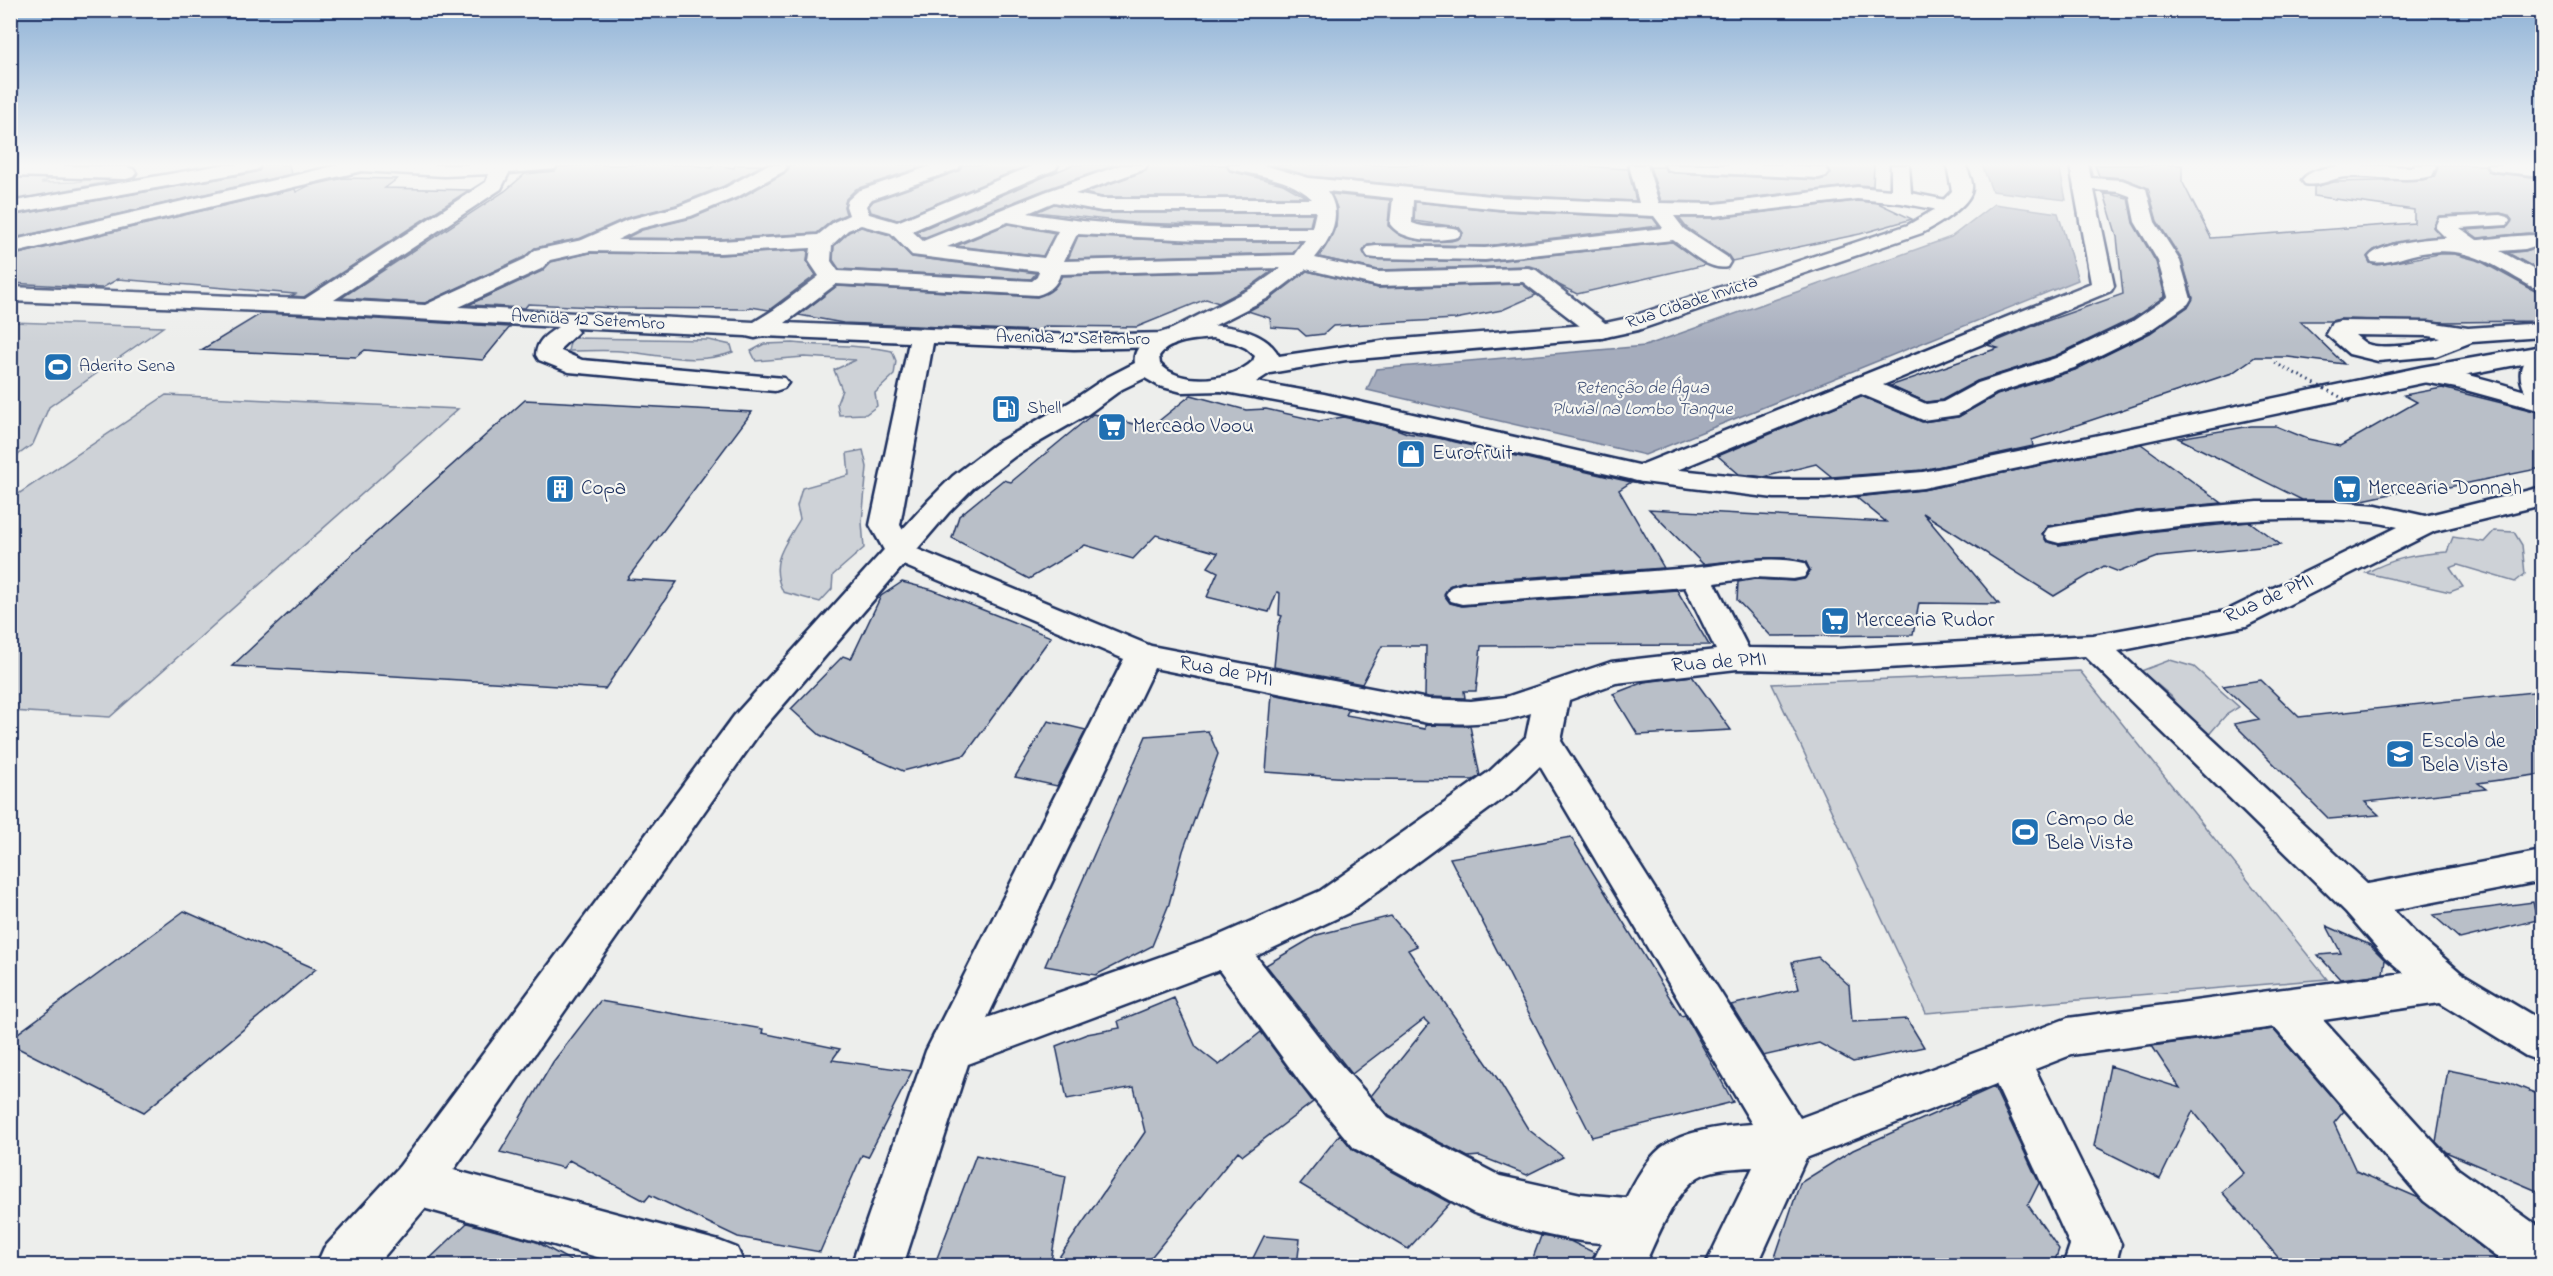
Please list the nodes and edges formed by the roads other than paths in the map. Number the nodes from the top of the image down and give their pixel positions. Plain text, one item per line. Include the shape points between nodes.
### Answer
1 (109, 225) edge
2 (434, 225) edge
3 (633, 225) edge
4 (844, 225) edge
5 (883, 225) edge
6 (909, 225) edge
7 (983, 225) edge
8 (1057, 225) edge
9 (1324, 225) edge
10 (1400, 225) edge
11 (1669, 225) edge
12 (1923, 225) edge
13 (2091, 225) edge
14 (2147, 225) edge
15 (2445, 225) edge
16 (1070, 227) junction
17 (898, 229) junction
18 (1677, 233) junction
19 (1320, 234) junction
20 (1489, 235) dead end
21 (2534, 240) dead end
22 (824, 241) junction
23 (589, 245) junction
24 (10, 248) edge
25 (2472, 248) junction
26 (920, 250) junction
27 (1376, 252) dead end
28 (1503, 252) junction
29 (2380, 257) dead end
30 (1302, 261) junction
31 (1719, 262) dead end
32 (1051, 266) junction
33 (1528, 275) junction
34 (831, 277) junction
35 (2542, 283) edge
36 (1264, 291) junction
37 (10, 294) edge
38 (310, 306) junction
39 (10, 312) edge
40 (429, 313) junction
41 (2542, 330) edge
42 (1601, 331) junction
43 (566, 332) junction
44 (753, 334) junction
45 (2468, 335) dead end
46 (1172, 337) junction
47 (921, 341) junction
48 (2542, 353) edge
49 (1254, 355) junction
50 (1148, 363) junction
51 (2422, 375) junction
52 (775, 383) dead end
53 (1183, 384) junction
54 (1222, 384) junction
55 (1861, 385) junction
56 (2542, 396) edge
57 (1324, 402) junction
58 (2542, 403) edge
59 (1079, 408) junction
60 (1643, 474) junction
61 (2534, 502) edge
62 (2426, 525) junction
63 (2059, 534) dead end
64 (900, 553) junction
65 (1793, 570) dead end
66 (1696, 577) junction
67 (1462, 594) dead end
68 (2093, 645) junction
69 (1143, 655) junction
70 (1737, 658) junction
71 (1553, 692) junction
72 (1543, 741) junction
73 (2542, 866) edge
74 (2360, 901) junction
75 (1228, 950) junction
76 (2446, 985) junction
77 (2284, 1007) junction
78 (2542, 1043) edge
79 (949, 1051) junction
80 (2007, 1059) junction
81 (1789, 1143) junction
82 (416, 1183) junction
83 (1639, 1222) junction
84 (2542, 1259) edge
85 (342, 1266) edge
86 (719, 1266) edge
87 (877, 1266) edge
88 (1617, 1266) edge
89 (1731, 1266) edge
90 (2089, 1266) edge

1 - 24 street
2 - 38 street
3 - 23 street
4 - 22 street
5 - 17 street
6 - 17 street
7 - 26 street
8 - 16 street
9 - 19 street
10 - 20 street via 1412,231
11 - 18 street
12 - 42 street, Rua Cidade Invicta via 1630,325
13 - 55 street via 2103,286
14 - 55 street via 2169,261 2180,299 2141,326 2065,363 1987,388 1949,409 1923,412
15 - 25 street
16 - 19 street via 1198,234
16 - 32 street
17 - 26 street
18 - 28 street
18 - 31 street
19 - 30 street
21 - 25 street
22 - 23 street via 720,247
22 - 34 street via 820,261
23 - 40 street via 543,255 533,264
25 - 29 street via 2434,245
25 - 35 street
26 - 32 street
27 - 28 street
28 - 33 street
30 - 32 street
30 - 33 street via 1378,279
30 - 36 street via 1287,278
32 - 34 street via 1043,285 1026,289
33 - 42 street
34 - 44 street
36 - 46 street
36 - 49 street via 1240,315 1239,327
37 - 38 street, Avenida 12 Setembro
38 - 40 street, Avenida 12 Setembro
39 - 43 street, Avenida 12 Setembro
40 - 44 street, Avenida 12 Setembro
41 - 45 street
42 - 49 street, Rua Cidade Invicta via 1373,348 1317,356
43 - 44 street, Avenida 12 Setembro
43 - 52 street via 549,345 548,355 578,367
44 - 47 street, Avenida 12 Setembro
46 - 47 street, Avenida 12 Setembro via 1092,342
46 - 49 street, Avenida 12 Setembro via 1213,331
46 - 50 street via 1148,353
47 - 50 street, Avenida 12 Setembro
47 - 64 street via 885,525
48 - 51 street
48 - 56 street via 2533,363 2531,375
49 - 54 street, Rua Cidade Invicta
49 - 57 street
50 - 53 street via 1162,377
50 - 59 street
51 - 58 street
51 - 60 street via 1923,480 1825,489 1774,489
53 - 54 street
53 - 59 street
54 - 57 street
55 - 60 street
57 - 60 street
59 - 64 street via 1005,450 963,482
61 - 62 street, Rua de PMI
62 - 63 street via 2377,514 2280,511 2122,523
62 - 68 street, Rua de PMI via 2235,619
64 - 69 street, Rua de PMI
64 - 82 street via 747,724
65 - 66 street via 1755,568
66 - 67 street
66 - 70 street
68 - 70 street, Rua de PMI via 1837,660
68 - 74 street
69 - 71 street, Rua de PMI via 1428,711 1471,713 1510,708
69 - 79 street
70 - 71 street, Rua de PMI via 1611,673
71 - 72 street
72 - 75 street via 1503,780 1334,902
72 - 81 street
73 - 74 street
74 - 76 street via 2400,945
75 - 79 street
75 - 83 street via 1318,1072 1371,1133 1492,1197 1581,1218
76 - 77 street
76 - 78 street
77 - 80 street via 2068,1037
77 - 84 street via 2441,1185
79 - 87 street
80 - 81 street
80 - 90 street via 2096,1244
81 - 83 street via 1702,1152 1678,1162
81 - 89 street
82 - 85 street
82 - 86 street
83 - 88 street

